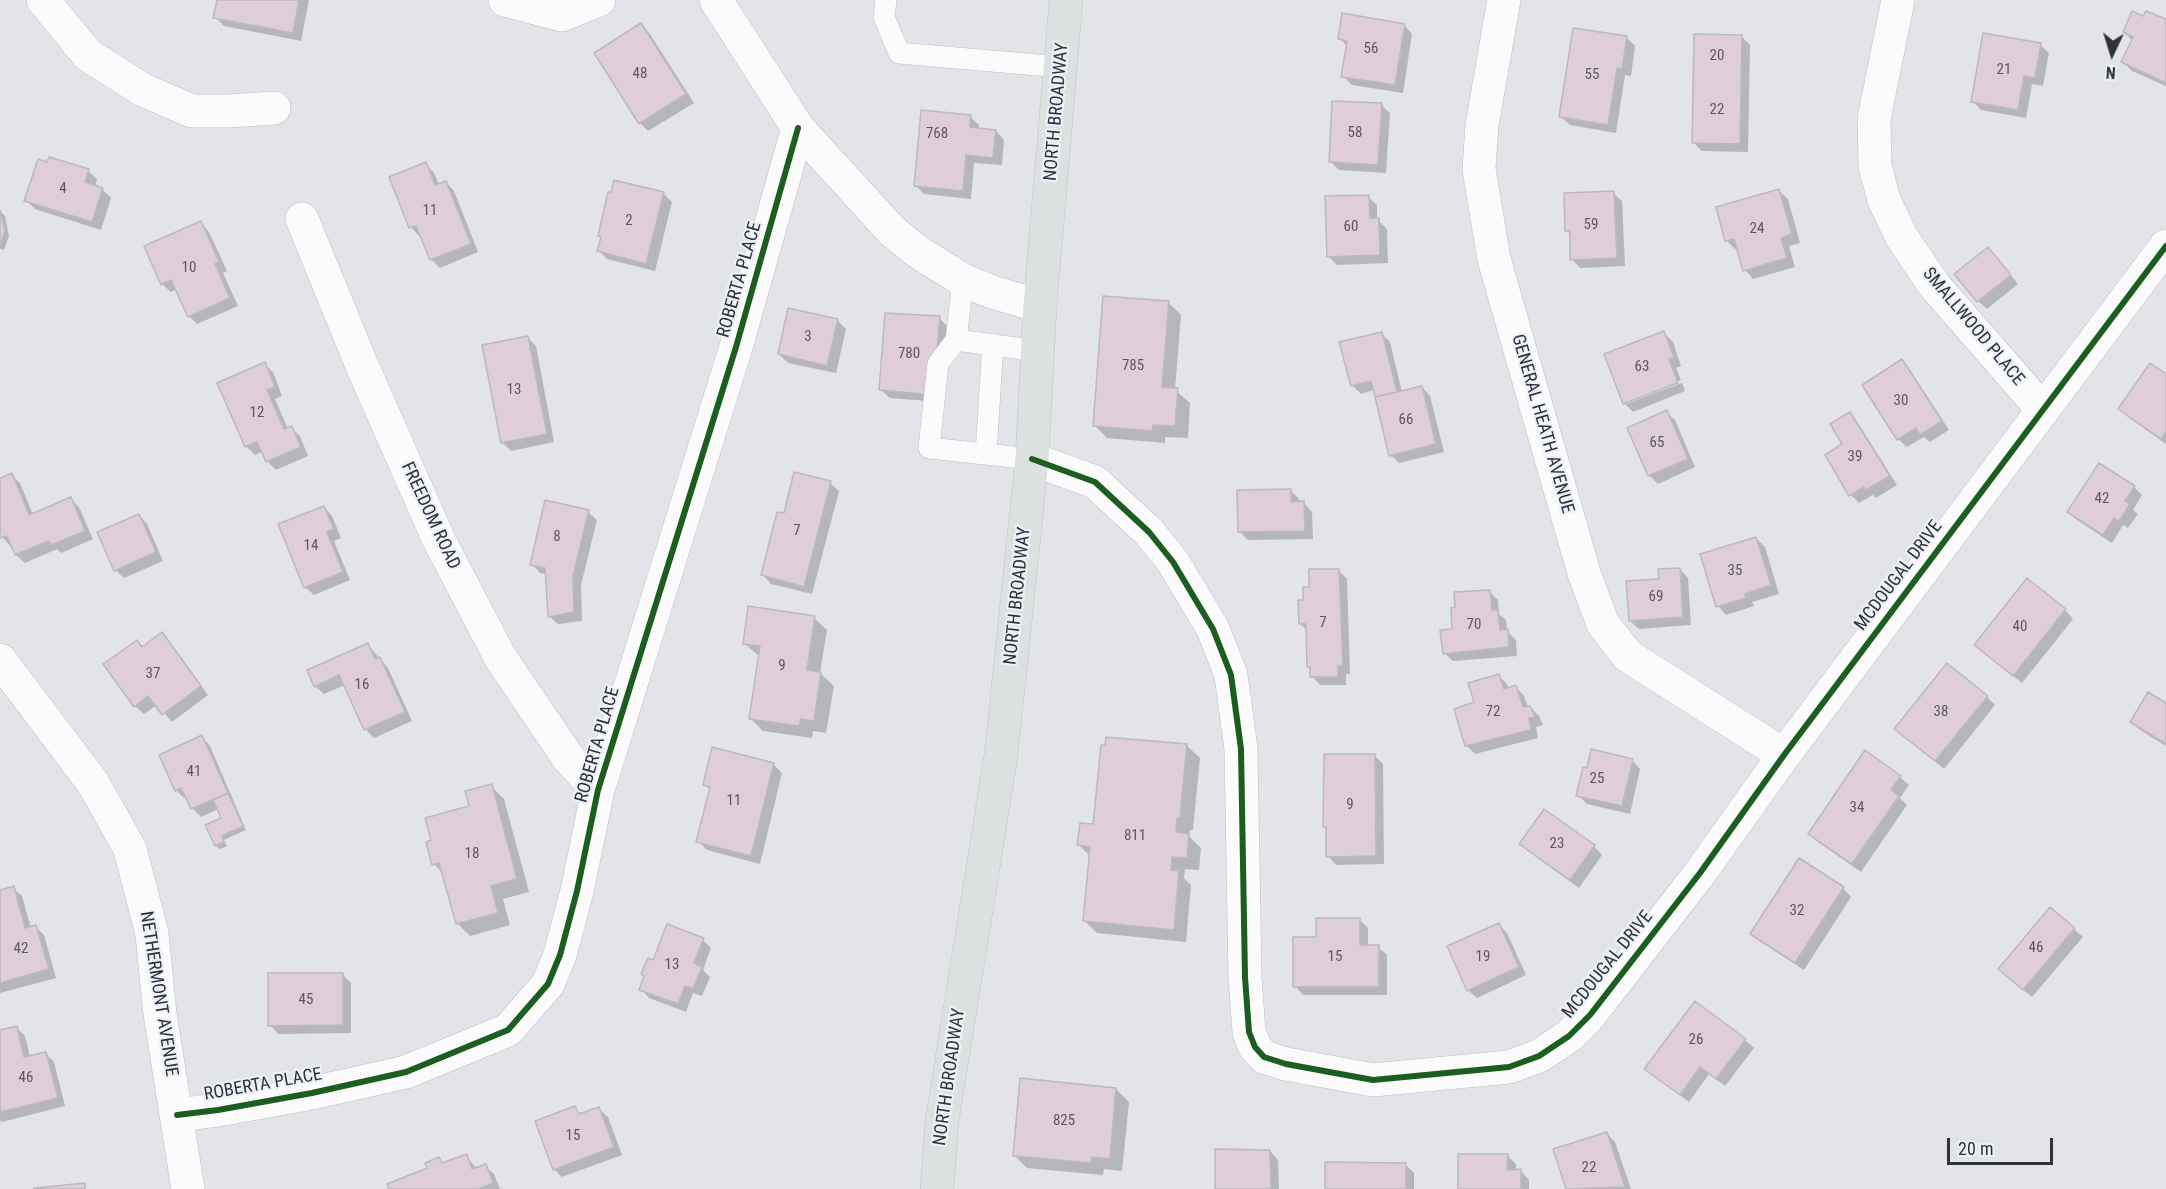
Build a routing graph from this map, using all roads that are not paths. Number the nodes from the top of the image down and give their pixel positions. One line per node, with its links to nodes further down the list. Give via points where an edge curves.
1 (43, 0): 10 (street, via 88,56 143,90 192,111)
2 (505, 0): 3 (street, via 562,15)
3 (599, 0)
4 (716, 0): 11 (street)
5 (1066, 0): 9 (main road, NORTH BROADWAY)
6 (1504, 0): 23 (street, GENERAL HEATH AVENUE, via 1482,125 1479,169 1494,259 1584,573 1603,624 1628,656)
7 (1898, 0): 19 (street, SMALLWOOD PLACE, via 1874,119 1875,166 1884,200 1901,236 1934,285)
8 (885, 8): 9 (lane, via 899,53)
9 (1061, 67): 15 (main road, NORTH BROADWAY)
10 (274, 108)
11 (798, 128): 14 (street, via 892,231); 24 (street, ROBERTA PLACE, via 736,347)
12 (302, 219): 24 (street, FREEDOM ROAD, via 438,538 500,657 569,759)
13 (2166, 246): 19 (street, MCDOUGAL DRIVE)
14 (963, 280): 15 (street); 16 (lane)
15 (1040, 306): 18 (main road, NORTH BROADWAY)
16 (956, 340): 17 (lane); 20 (lane, via 938,364 929,448)
17 (993, 344): 18 (lane); 20 (lane)
18 (1038, 351): 21 (main road, NORTH BROADWAY)
19 (2043, 410): 23 (street, MCDOUGAL DRIVE)
20 (986, 454): 21 (lane)
21 (1032, 459): 23 (street, MCDOUGAL DRIVE, via 1095,482 1149,532 1173,562 1214,628 1231,675 1241,749 1246,999 1249,1032 1264,1057 1373,1080 1509,1067 1539,1056 1569,1036 1590,1015 1700,873); 27 (main road, NORTH BROADWAY, via 1001,756 942,1121)
22 (0, 660): 25 (street, NETHERMONT AVENUE, via 93,783 130,849 152,934 160,1014)
23 (1784, 755)
24 (598, 790): 25 (street, ROBERTA PLACE, via 560,955 548,984 508,1029 406,1072 300,1095)
25 (177, 1115): 26 (street, NETHERMONT AVENUE)
26 (188, 1189)
27 (937, 1189)

